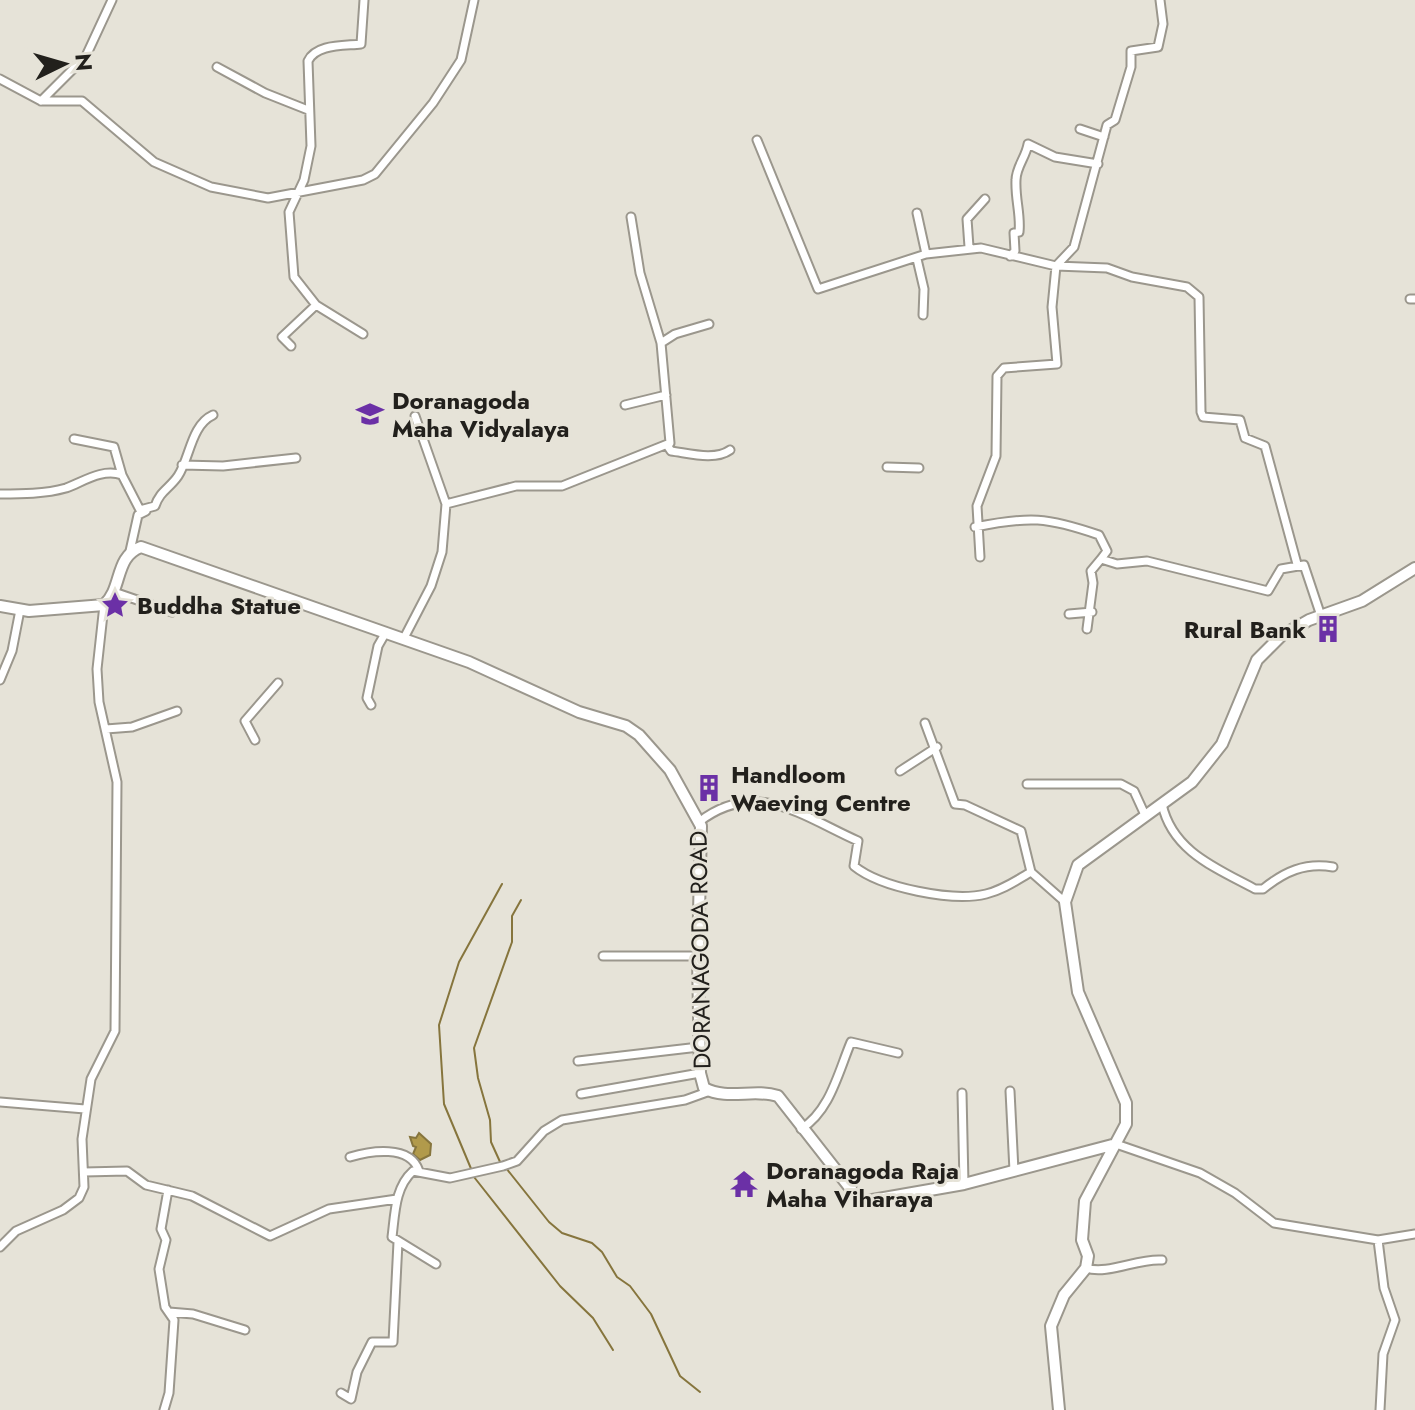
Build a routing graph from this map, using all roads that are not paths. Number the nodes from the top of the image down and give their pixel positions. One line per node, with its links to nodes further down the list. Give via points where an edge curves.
1 (112, 0): 7 (street, via 86,56)
2 (364, 0): 8 (street, via 361,44 312,53)
3 (474, 0): 13 (street, via 461,60 375,174)
4 (1160, 0): 10 (street, via 1161,40 1158,47 1131,51 1115,120 1107,125)
5 (217, 67): 8 (street)
6 (0, 79): 7 (street)
7 (41, 101): 13 (street, via 82,101 154,162 211,187 268,198)
8 (308, 110): 13 (street, via 311,146)
9 (1080, 129): 10 (street)
10 (1104, 137): 12 (street)
11 (757, 140): 20 (street, via 815,287)
12 (1098, 164): 19 (street, via 1055,157 1028,144 1016,178 1021,218); 21 (street, via 1074,247)
13 (299, 190): 22 (street, via 289,212 288,239 294,277)
14 (985, 199): 17 (street, via 967,219)
15 (917, 213): 18 (street)
16 (631, 217): 26 (street, via 640,273)
17 (969, 247): 18 (street); 19 (street)
18 (926, 254): 20 (street)
19 (1010, 256): 21 (street)
20 (917, 259): 23 (street)
21 (1056, 266): 43 (street, via 1052,321 1057,364 1004,368 997,376 996,456 977,506); 47 (street, via 1107,268 1187,287 1199,297 1201,412 1203,417 1240,420 1245,438 1265,446)
22 (316, 305): 25 (street); 27 (street, via 282,337)
23 (923, 315)
24 (709, 324): 26 (street)
25 (363, 334)
26 (661, 343): 28 (street)
27 (291, 346)
28 (666, 395): 29 (street); 33 (street)
29 (625, 405)
30 (213, 415): 36 (street, via 197,431)
31 (415, 416): 41 (street)
32 (74, 439): 39 (street, via 114,447)
33 (667, 445): 34 (street, via 671,451 702,455); 41 (street, via 562,486 516,486)
34 (730, 450)
35 (296, 458): 36 (street)
36 (182, 465): 42 (street)
37 (887, 467): 38 (street)
38 (919, 468)
39 (122, 475): 40 (street, via 82,479 67,488); 42 (street, via 132,500)
40 (0, 494)
41 (446, 504): 59 (street, via 442,552)
42 (148, 511): 44 (street, via 138,515)
43 (975, 527): 45 (street); 46 (street, via 1021,518 1055,519 1099,535 1107,551)
44 (130, 551): 49 (street); 58 (street, DORANAGODA ROAD, via 141,547 158,552)
45 (980, 557)
46 (1101, 559): 47 (street, via 1117,564 1147,561 1268,591 1281,569); 54 (street, via 1091,571)
47 (1297, 564): 56 (street, via 1308,570)
48 (1415, 568): 56 (street, via 1362,601)
49 (114, 592): 50 (street); 53 (street)
50 (104, 605): 52 (street); 65 (street, via 97,669)
51 (0, 606): 52 (street)
52 (20, 610): 60 (street)
53 (172, 612)
54 (1092, 612): 55 (street); 57 (street)
55 (1069, 614)
56 (1321, 616): 70 (street, via 1281,636 1257,660 1222,744 1192,782)
57 (1087, 629)
58 (386, 632): 59 (street, DORANAGODA ROAD); 62 (street, via 367,698)
59 (404, 638): 72 (street, DORANAGODA ROAD, via 579,712 626,726 670,770)
60 (0, 680)
61 (278, 683): 66 (street, via 245,721)
62 (371, 705)
63 (177, 711): 65 (street, via 132,727)
64 (925, 723): 67 (street)
65 (106, 729): 87 (street, via 117,782 117,1005 113,1040 91,1079)
66 (255, 740)
67 (937, 747): 68 (street); 74 (street, via 955,804 1021,831)
68 (900, 771)
69 (1027, 784): 71 (street, via 1121,784 1134,791)
70 (1162, 804): 71 (street); 73 (street, via 1177,840 1209,865 1255,889 1306,865)
71 (1145, 815): 75 (street, via 1078,865)
72 (699, 822): 74 (street, via 714,810 762,799 858,841 854,866 912,892 982,895); 77 (street, DORANAGODA ROAD)
73 (1333, 867)
74 (1031, 872): 75 (street)
75 (1065, 902): 89 (street, via 1078,992 1126,1103 1126,1124)
76 (603, 956): 77 (street)
77 (698, 956): 78 (street, DORANAGODA ROAD)
78 (699, 1047): 80 (street); 81 (street, DORANAGODA ROAD)
79 (898, 1053): 88 (street, via 851,1042 827,1101)
80 (578, 1061)
81 (700, 1073): 82 (street, DORANAGODA ROAD); 85 (street)
82 (710, 1091): 88 (street, DORANAGODA ROAD, via 778,1096); 91 (street, via 685,1100 562,1120 517,1161 503,1166 438,1179)
83 (1010, 1091): 92 (street)
84 (962, 1093): 94 (street)
85 (581, 1094)
86 (0, 1102): 87 (street)
87 (85, 1109): 93 (street)
88 (801, 1129): 94 (street, DORANAGODA ROAD, via 861,1202)
89 (1116, 1144): 92 (street, DORANAGODA ROAD); 98 (street, via 1200,1173 1274,1223); 103 (street, via 1085,1201)
90 (350, 1157): 91 (street, via 372,1150 402,1154)
91 (419, 1171): 96 (street, via 404,1179)
92 (1014, 1171): 94 (street, DORANAGODA ROAD)
93 (84, 1172): 95 (street, via 127,1171 146,1185); 100 (street, via 79,1198 16,1231)
94 (964, 1184)
95 (168, 1190): 96 (street, via 192,1196 270,1236 329,1209); 104 (street, via 159,1282)
96 (397, 1199): 99 (street, via 392,1237)
97 (1415, 1234): 98 (street)
98 (1378, 1240): 109 (street, via 1384,1288 1395,1320 1383,1354)
99 (398, 1242): 102 (street); 106 (street, via 393,1342 372,1342 351,1399)
100 (0, 1247)
101 (1162, 1260): 103 (street)
102 (436, 1264)
103 (1086, 1268): 108 (street, via 1064,1295 1051,1326)
104 (169, 1312): 105 (street); 107 (street, via 174,1320)
105 (245, 1330)
106 (341, 1393)
107 (164, 1410)
108 (1059, 1410)
109 (1380, 1410)

